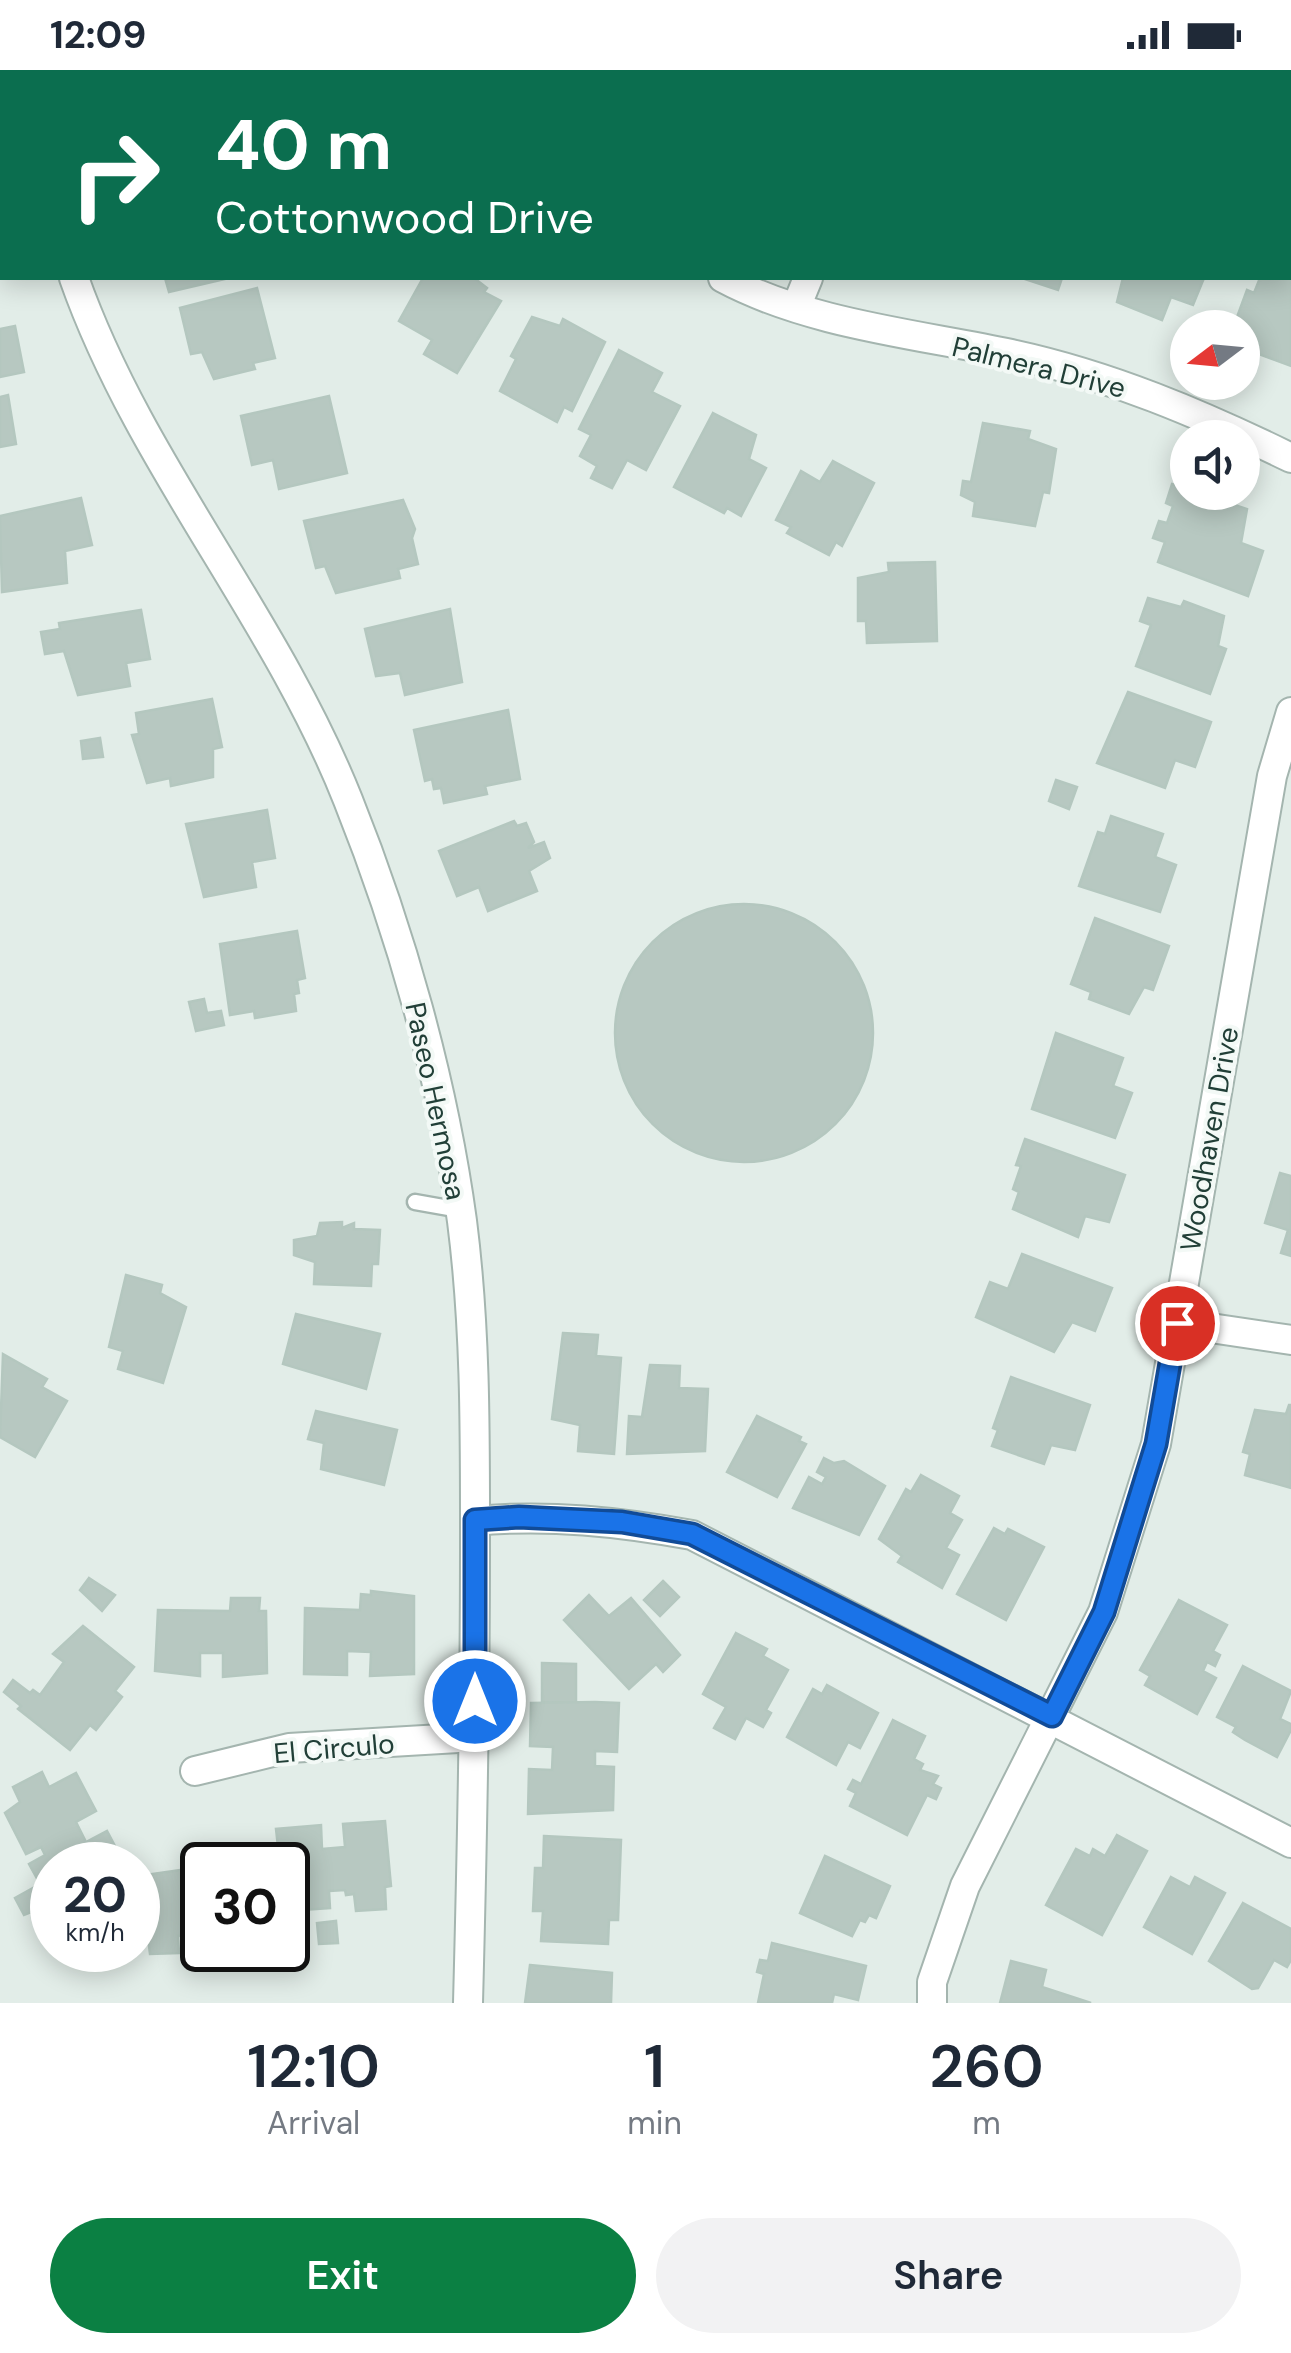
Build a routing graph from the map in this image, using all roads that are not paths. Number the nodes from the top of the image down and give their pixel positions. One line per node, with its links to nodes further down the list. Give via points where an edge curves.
1 (75, 280): 8 (street, Paseo Hermosa, via 151,450 258,622 348,798 425,1029)
2 (729, 280): 4 (street, Palmera Drive)
3 (807, 280): 4 (street)
4 (798, 305): 5 (street, Palmera Drive, via 887,333 1014,355 1186,407)
5 (1291, 458)
6 (1291, 712): 9 (street, Woodhaven Drive, via 1272,776)
7 (414, 1202): 8 (lane)
8 (460, 1210): 11 (street, Paseo Hermosa, via 474,1351)
9 (1177, 1323): 10 (street); 12 (street, Woodhaven Drive, via 1156,1444 1104,1612)
10 (1291, 1340)
11 (475, 1520): 12 (street, via 622,1522 692,1534); 13 (street, Paseo Hermosa)
12 (1052, 1716): 15 (street); 17 (street, Woodhaven Drive, via 964,1886 932,1982)
13 (475, 1737): 14 (street, El Circulo, via 289,1748); 16 (street, Paseo Hermosa)
14 (195, 1771)
15 (1291, 1844)
16 (468, 2003)
17 (932, 2003)

